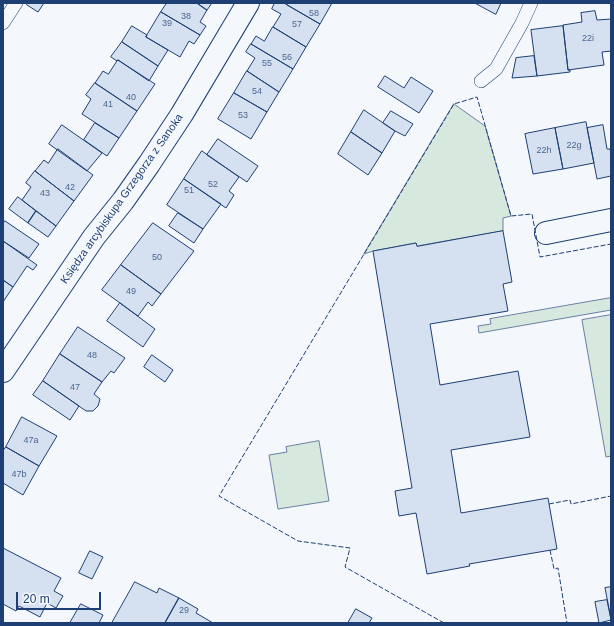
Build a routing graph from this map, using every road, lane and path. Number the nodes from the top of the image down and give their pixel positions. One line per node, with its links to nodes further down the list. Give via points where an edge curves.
1 (16, 3): 4 (lane)
2 (248, 3): 8 (street, Księdza arcybiskupa Grzegorza z Sanoka, via 149,164 94,237)
3 (531, 3): 5 (lane, via 496,69)
4 (3, 23)
5 (481, 81)
6 (611, 220): 7 (street)
7 (546, 233)
8 (3, 371)

